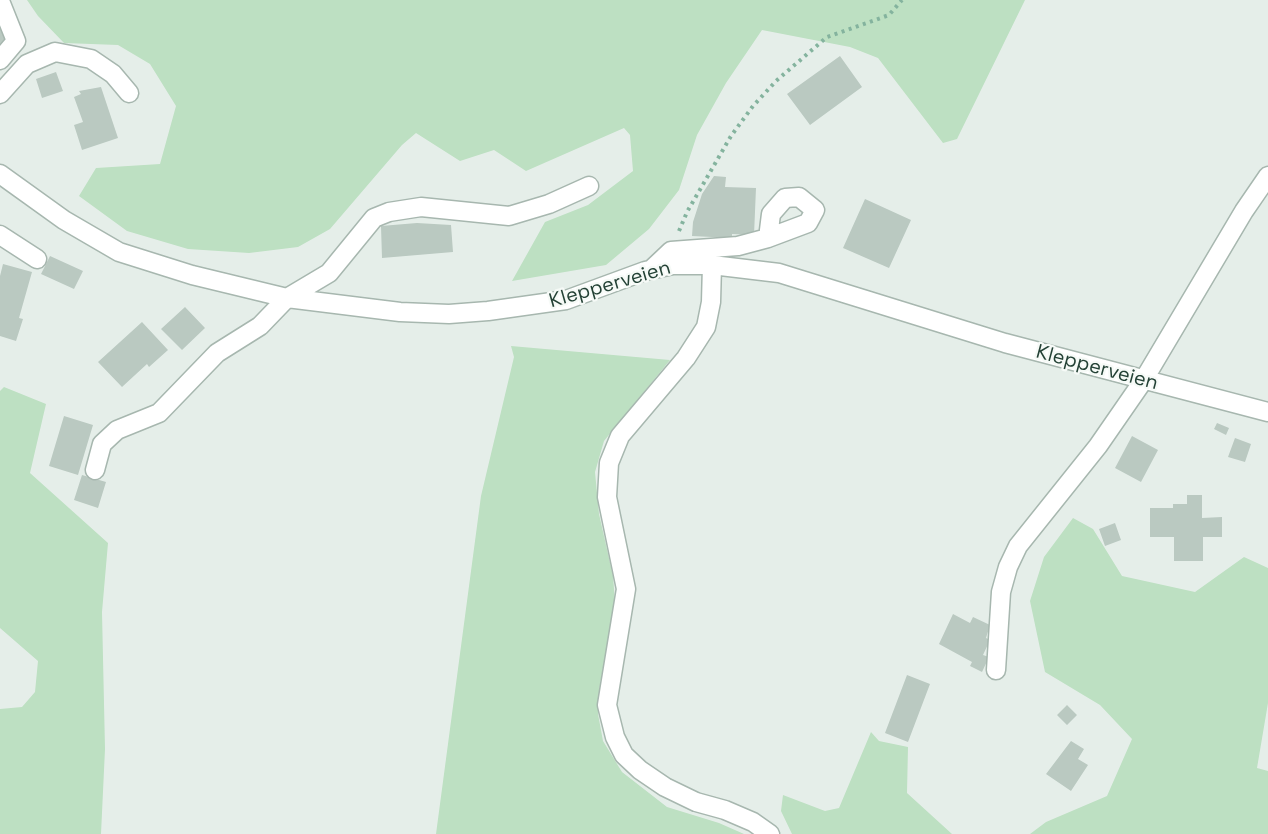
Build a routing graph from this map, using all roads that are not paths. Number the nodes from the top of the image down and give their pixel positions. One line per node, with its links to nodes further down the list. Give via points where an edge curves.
1 (0, 1): 2 (street, via 16,41)
2 (0, 60)
3 (129, 93): 4 (street, via 113,74 91,59 55,52 27,64)
4 (0, 94)
5 (0, 174): 13 (street, Klepperveien, via 64,220 119,252 183,273)
6 (1268, 176): 14 (street)
7 (589, 186): 13 (street, via 508,216 421,207 389,212 374,218 329,273)
8 (0, 235): 10 (street)
9 (768, 238): 12 (street, via 738,246 671,251)
10 (37, 259)
11 (712, 265): 12 (street, Klepperveien, via 673,265); 14 (street, Klepperveien, via 779,273); 18 (street, via 706,327 692,350 620,436 609,463 607,497 626,589 607,705 624,755 640,770 665,787 743,818)
12 (651, 270): 13 (street, Klepperveien, via 566,300 488,311 400,312)
13 (287, 298): 16 (street, via 260,326 217,353 159,413 117,430 102,444)
14 (1143, 381): 15 (street, Klepperveien); 17 (street, via 1098,446 1018,546 1001,592)
15 (1268, 412)
16 (94, 470)
17 (996, 670)
18 (770, 834)

